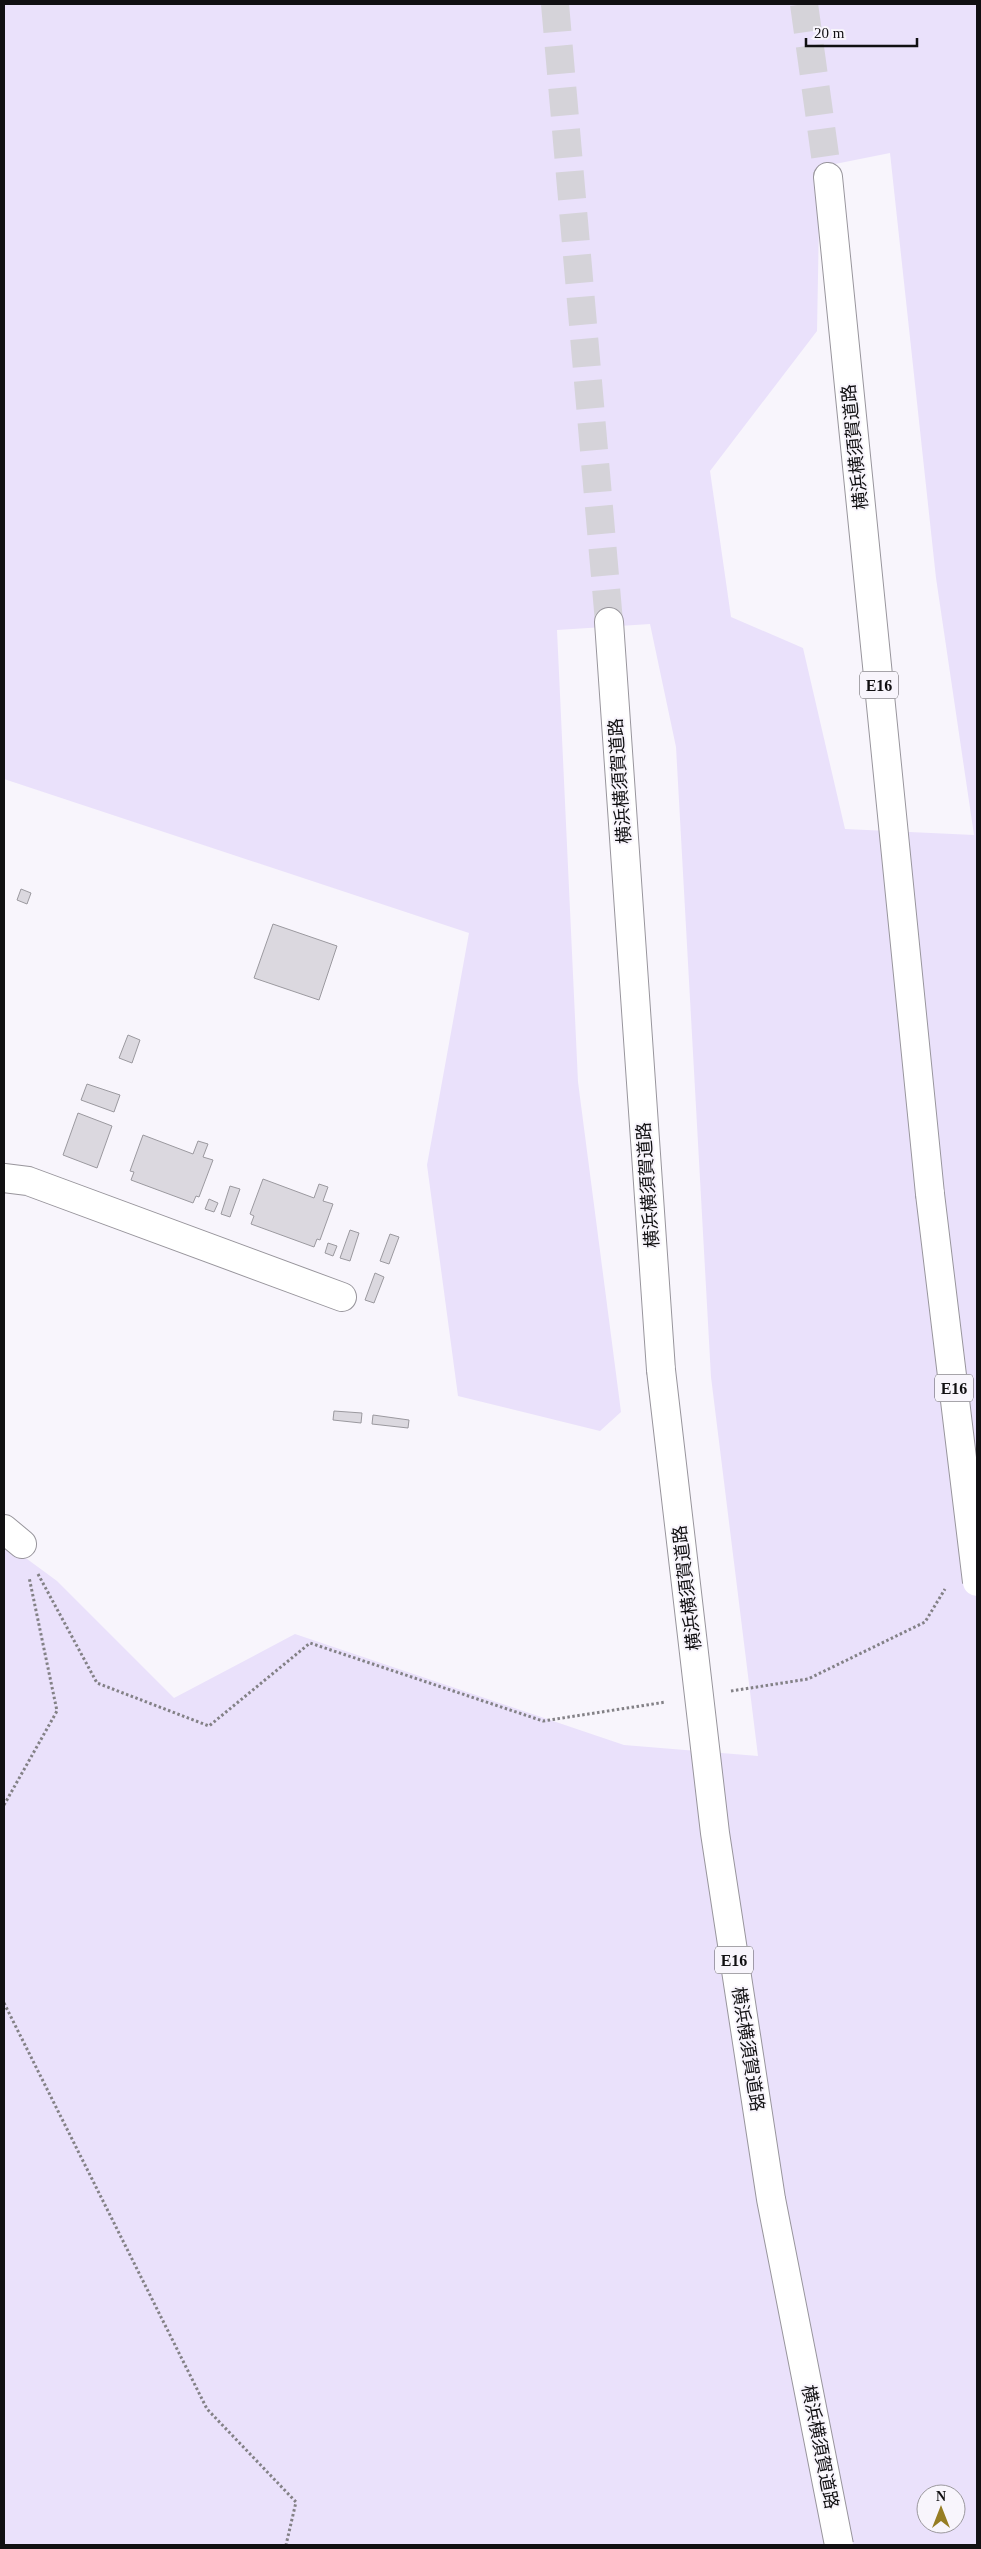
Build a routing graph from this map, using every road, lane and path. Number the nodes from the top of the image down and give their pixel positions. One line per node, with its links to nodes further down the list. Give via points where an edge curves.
1 (828, 177): 6 (main road, 横浜横須賀道路 / E16, bridge, via 930,1194)
2 (608, 622): 13 (main road, 横浜横須賀道路 / E16, bridge, via 661,1370 718,1852 771,2199)
3 (4, 1178): 4 (main road, via 28,1181)
4 (342, 1297)
5 (13, 1537): 9 (path, via 97,1683 209,1726 310,1643 543,1721); 10 (path, via 56,1711)
6 (977, 1582)
7 (949, 1583): 8 (path, via 925,1622 808,1679)
8 (729, 1692)
9 (670, 1701)
10 (4, 1805)
11 (4, 2003): 12 (path, via 207,2409 296,2502)
12 (286, 2545)
13 (839, 2545)

